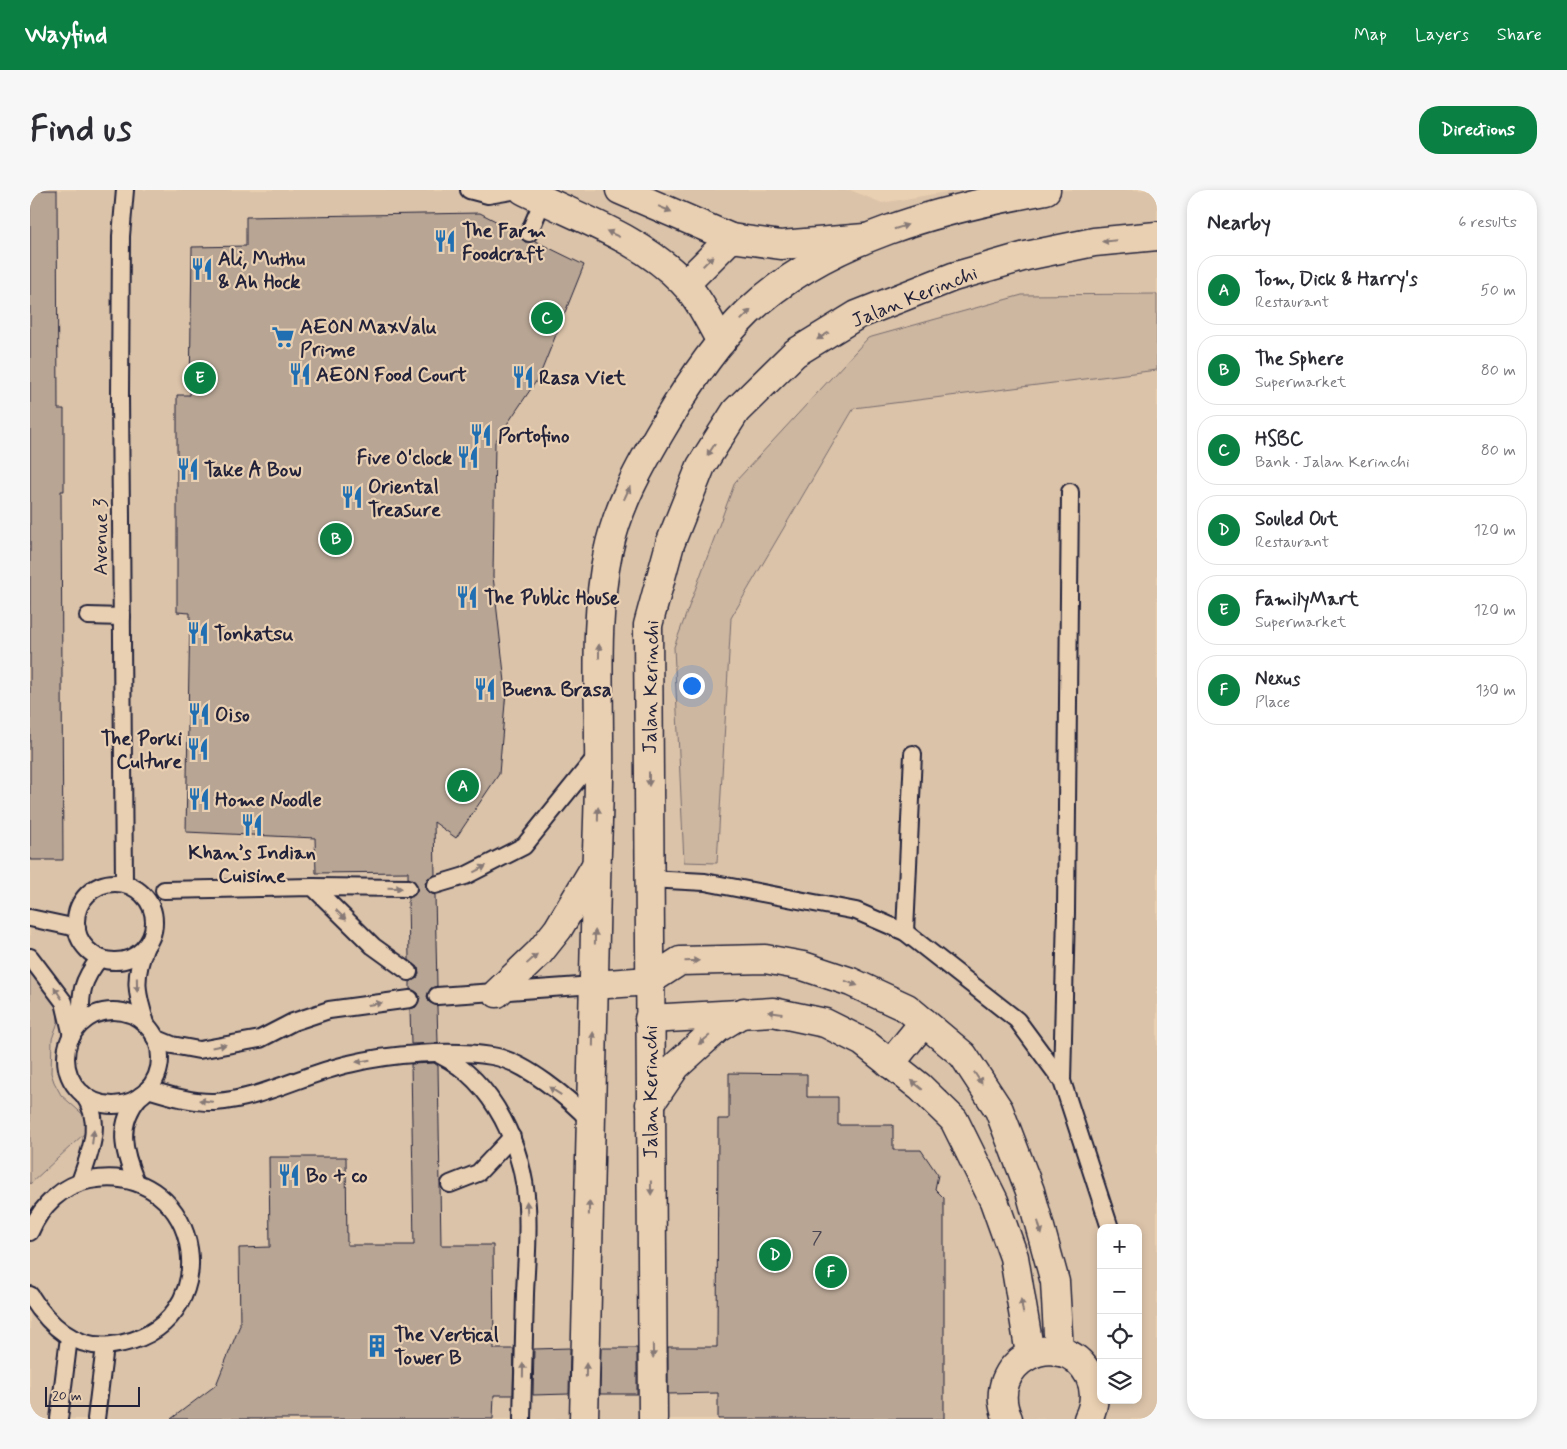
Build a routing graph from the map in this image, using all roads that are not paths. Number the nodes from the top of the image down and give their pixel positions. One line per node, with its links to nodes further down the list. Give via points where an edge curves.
1 (125, 190): 14 (lane, Avenue 3, via 121,236)
2 (469, 190): 5 (lane, via 488,195)
3 (620, 190): 8 (main road, one-way to 8)
4 (1046, 190): 9 (main road, one-way to 4, via 975,203)
5 (528, 193): 6 (lane); 10 (main road, one-way to 5, via 633,242)
6 (530, 234)
7 (1157, 236): 18 (main road, Jalan Kerinchi, one-way to 18, via 1094,242 1026,256 953,277 857,316 795,353 736,411 701,466 670,544 648,625)
8 (731, 238): 9 (main road, via 781,244); 10 (main road, one-way to 8)
9 (868, 238): 11 (main road, one-way to 9, via 750,310 800,272)
10 (685, 284): 11 (main road)
11 (720, 342): 15 (main road, one-way to 11, via 598,624 607,555 618,511 638,468 681,397)
12 (1070, 492): 43 (lane)
13 (88, 616): 14 (lane)
14 (122, 616): 19 (lane, Avenue 3)
15 (600, 752): 17 (main road, one-way to 15); 20 (lane, one-way to 15, via 465,876 524,846)
16 (913, 754): 26 (lane)
17 (597, 863): 32 (main road, one-way to 17); 34 (main road, one-way to 17, via 539,953 558,929)
18 (649, 879): 26 (lane, via 705,882 856,911); 31 (main road, Jalan Kerinchi)
19 (124, 883): 25 (lane, via 99,886 88,893 77,915); 27 (lane, via 145,896 152,906 153,926)
20 (435, 885)
21 (313, 887): 22 (lane, one-way to 22); 23 (lane); 30 (lane, one-way to 30, via 373,946)
22 (408, 888)
23 (164, 890)
24 (30, 918): 25 (lane)
25 (77, 928): 29 (lane, via 80,940)
26 (905, 932): 43 (lane, via 1017,1020)
27 (147, 944): 29 (lane, via 138,954 126,959 112,961); 40 (lane, one-way to 40, via 138,967 137,986 138,1002)
28 (30, 957): 39 (lane, one-way to 28, via 64,1002)
29 (100, 958): 39 (lane, via 84,980)
30 (409, 972)
31 (650, 981): 32 (main road); 37 (main road, Jalan Kerinchi); 38 (main road, one-way to 38, via 680,961 765,959 803,966 851,982 907,1008)
32 (594, 985): 34 (lane); 47 (main road, one-way to 32)
33 (441, 993): 34 (lane)
34 (497, 993)
35 (410, 999): 40 (lane, one-way to 35, via 172,1045 199,1050 260,1039 293,1022 329,1010)
36 (744, 1012): 37 (main road); 42 (main road, one-way to 36, via 863,1042 825,1024 773,1012); 46 (main road, one-way to 46, via 718,1028 676,1066)
37 (650, 1019): 46 (main road, Jalan Kerinchi)
38 (924, 1022): 42 (main road); 48 (main road, one-way to 48, via 963,1055 999,1110)
39 (77, 1030): 40 (lane, via 94,1016 107,1011 136,1017); 44 (lane, via 67,1051 67,1066 72,1081)
40 (151, 1032): 45 (lane, via 159,1051 159,1065 156,1078)
41 (438, 1054): 45 (lane, one-way to 45, via 411,1054 348,1064 278,1089 214,1102); 47 (lane, one-way to 41, via 571,1101 525,1068 493,1056); 49 (lane, via 455,1063 481,1087)
42 (890, 1064): 50 (main road, one-way to 42, via 954,1120)
43 (1062, 1081): 54 (lane)
44 (82, 1093): 45 (lane, via 104,1104 123,1104); 51 (lane, one-way to 44, via 94,1142 95,1122 90,1104)
45 (144, 1093): 52 (lane, via 132,1106 124,1138 125,1156)
46 (650, 1104): 65 (main road, Jalan Kerinchi, one-way to 65)
47 (591, 1122): 64 (main road, one-way to 47)
48 (1007, 1130): 50 (main road); 59 (main road, one-way to 59, via 1030,1191 1055,1282)
49 (512, 1137): 53 (lane, via 478,1173); 63 (lane, one-way to 49, via 527,1206)
50 (970, 1153): 60 (main road, one-way to 50, via 1014,1257 994,1201)
51 (80, 1182): 52 (lane, via 108,1177); 55 (lane, via 55,1195 36,1217)
52 (136, 1182): 58 (lane, via 160,1196 179,1217 189,1243 191,1271 185,1296 172,1317 152,1333 130,1343)
53 (450, 1184)
54 (1109, 1224)
55 (30, 1232)
56 (30, 1294): 57 (lane, via 43,1316)
57 (69, 1337): 58 (lane, via 86,1344); 61 (lane)
58 (105, 1346): 62 (lane)
59 (1059, 1352): 60 (main road, via 1044,1350); 67 (main road, via 1073,1357 1092,1381 1094,1396)
60 (1030, 1354): 66 (main road, via 1012,1368 1003,1389)
61 (59, 1419)
62 (96, 1419)
63 (522, 1419)
64 (584, 1419)
65 (653, 1419)
66 (1008, 1419)
67 (1088, 1419)

